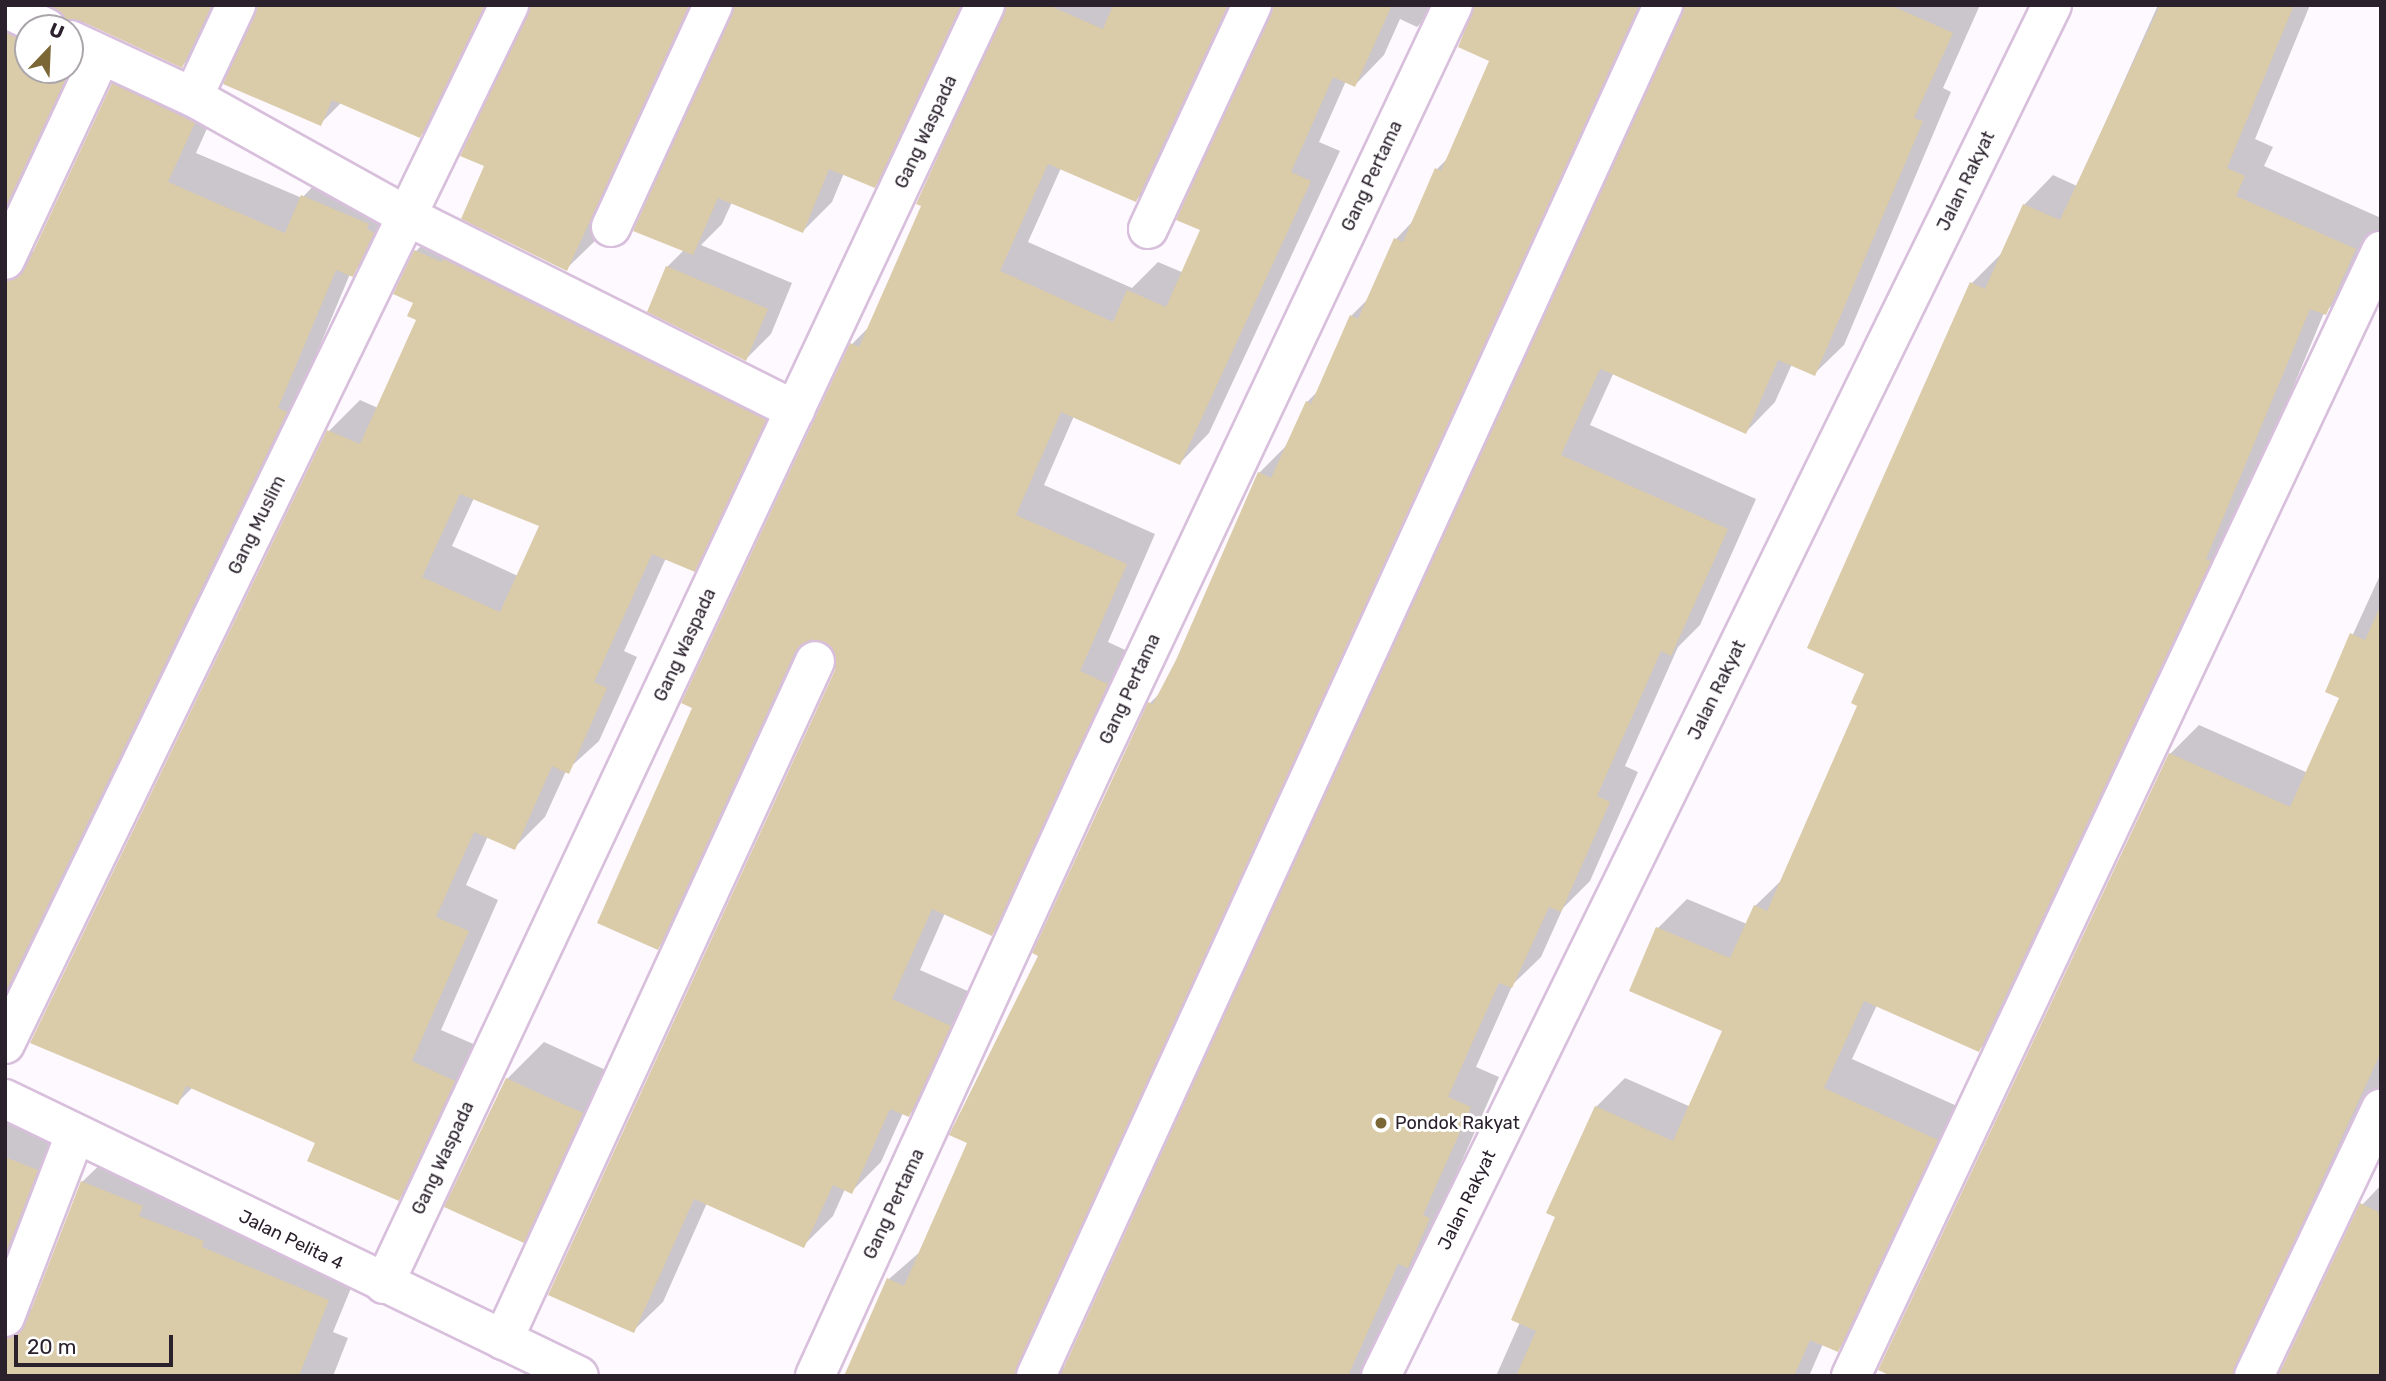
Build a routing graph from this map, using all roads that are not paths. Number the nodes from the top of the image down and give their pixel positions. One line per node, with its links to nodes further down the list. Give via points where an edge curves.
1 (236, 5): 10 (street)
2 (509, 5): 11 (street, Gang Muslim)
3 (713, 5): 12 (street)
4 (985, 5): 16 (street, Gang Waspada)
5 (1252, 5): 13 (street)
6 (1453, 5): 26 (street, Gang Pertama, via 1092,770)
7 (1663, 5): 27 (street)
8 (2052, 5): 28 (street, Jalan Rakyat)
9 (85, 48): 10 (street); 15 (street)
10 (193, 97): 11 (street)
11 (407, 216): 16 (street); 18 (street, Gang Muslim)
12 (611, 227)
13 (1148, 229)
14 (2381, 251): 29 (street)
15 (5, 260)
16 (795, 410): 22 (street, Gang Waspada)
17 (815, 661): 24 (street)
18 (5, 1044)
19 (5, 1099): 21 (street, Jalan Pelita 4)
20 (2381, 1109): 30 (street)
21 (75, 1135): 22 (street, Jalan Pelita 4); 23 (street)
22 (384, 1284): 24 (street, Jalan Pelita 4)
23 (5, 1317)
24 (503, 1340): 25 (street, Jalan Pelita 4)
25 (579, 1376)
26 (815, 1376)
27 (1035, 1376)
28 (1381, 1376)
29 (1851, 1376)
30 (2254, 1376)

